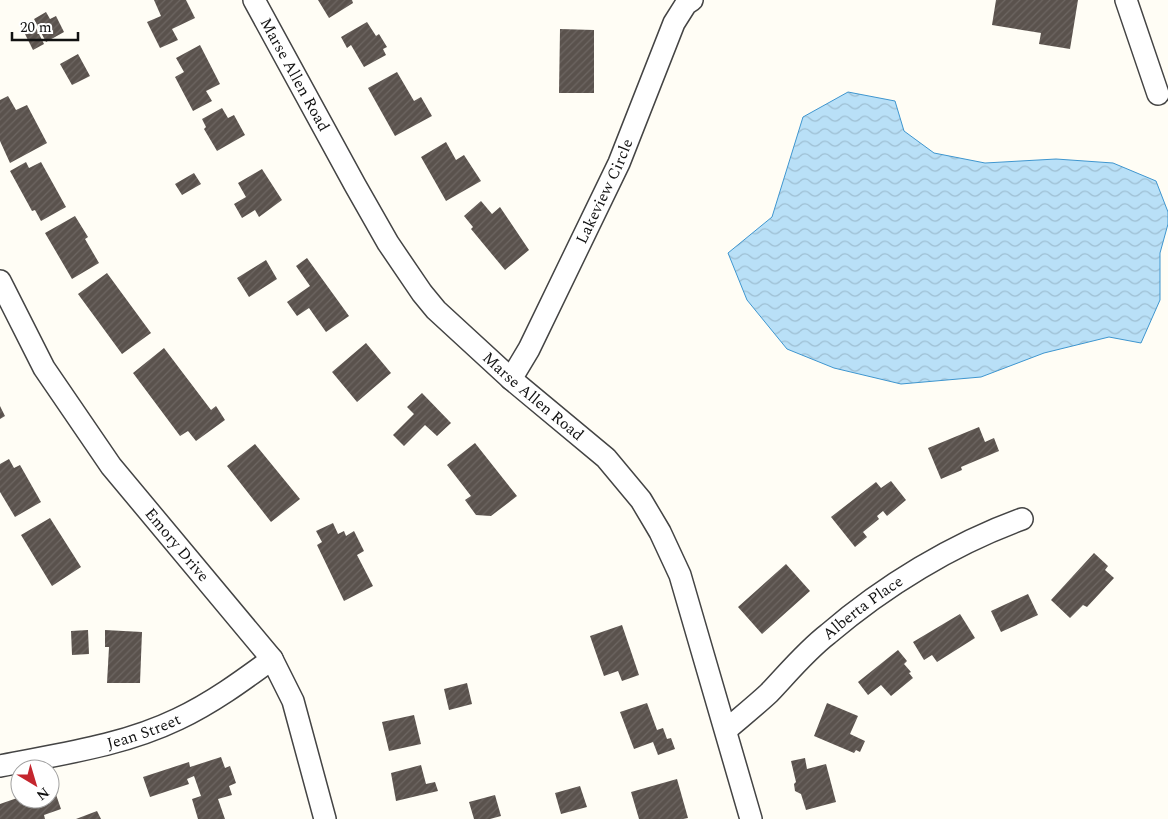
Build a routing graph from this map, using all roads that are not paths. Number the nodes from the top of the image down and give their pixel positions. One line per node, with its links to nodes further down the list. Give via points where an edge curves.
1 (254, 0): 6 (street, Marse Allen Road, via 388,243 436,310)
2 (692, 0): 6 (street, Lakeview Circle, via 674,23 619,164 529,349)
3 (1126, 0): 4 (street)
4 (1158, 94)
5 (0, 281): 8 (street, Emory Drive, via 44,368 111,466)
6 (511, 379): 9 (street, Marse Allen Road, via 606,458 641,500 680,575)
7 (1022, 519): 9 (street, Alberta Place, via 994,529 911,573 860,607)
8 (272, 659): 10 (street, Jean Street, via 211,702 178,720 101,746); 11 (street, Emory Drive, via 293,701)
9 (726, 730): 12 (street, Marse Allen Road)
10 (0, 766)
11 (325, 819)
12 (752, 819)

